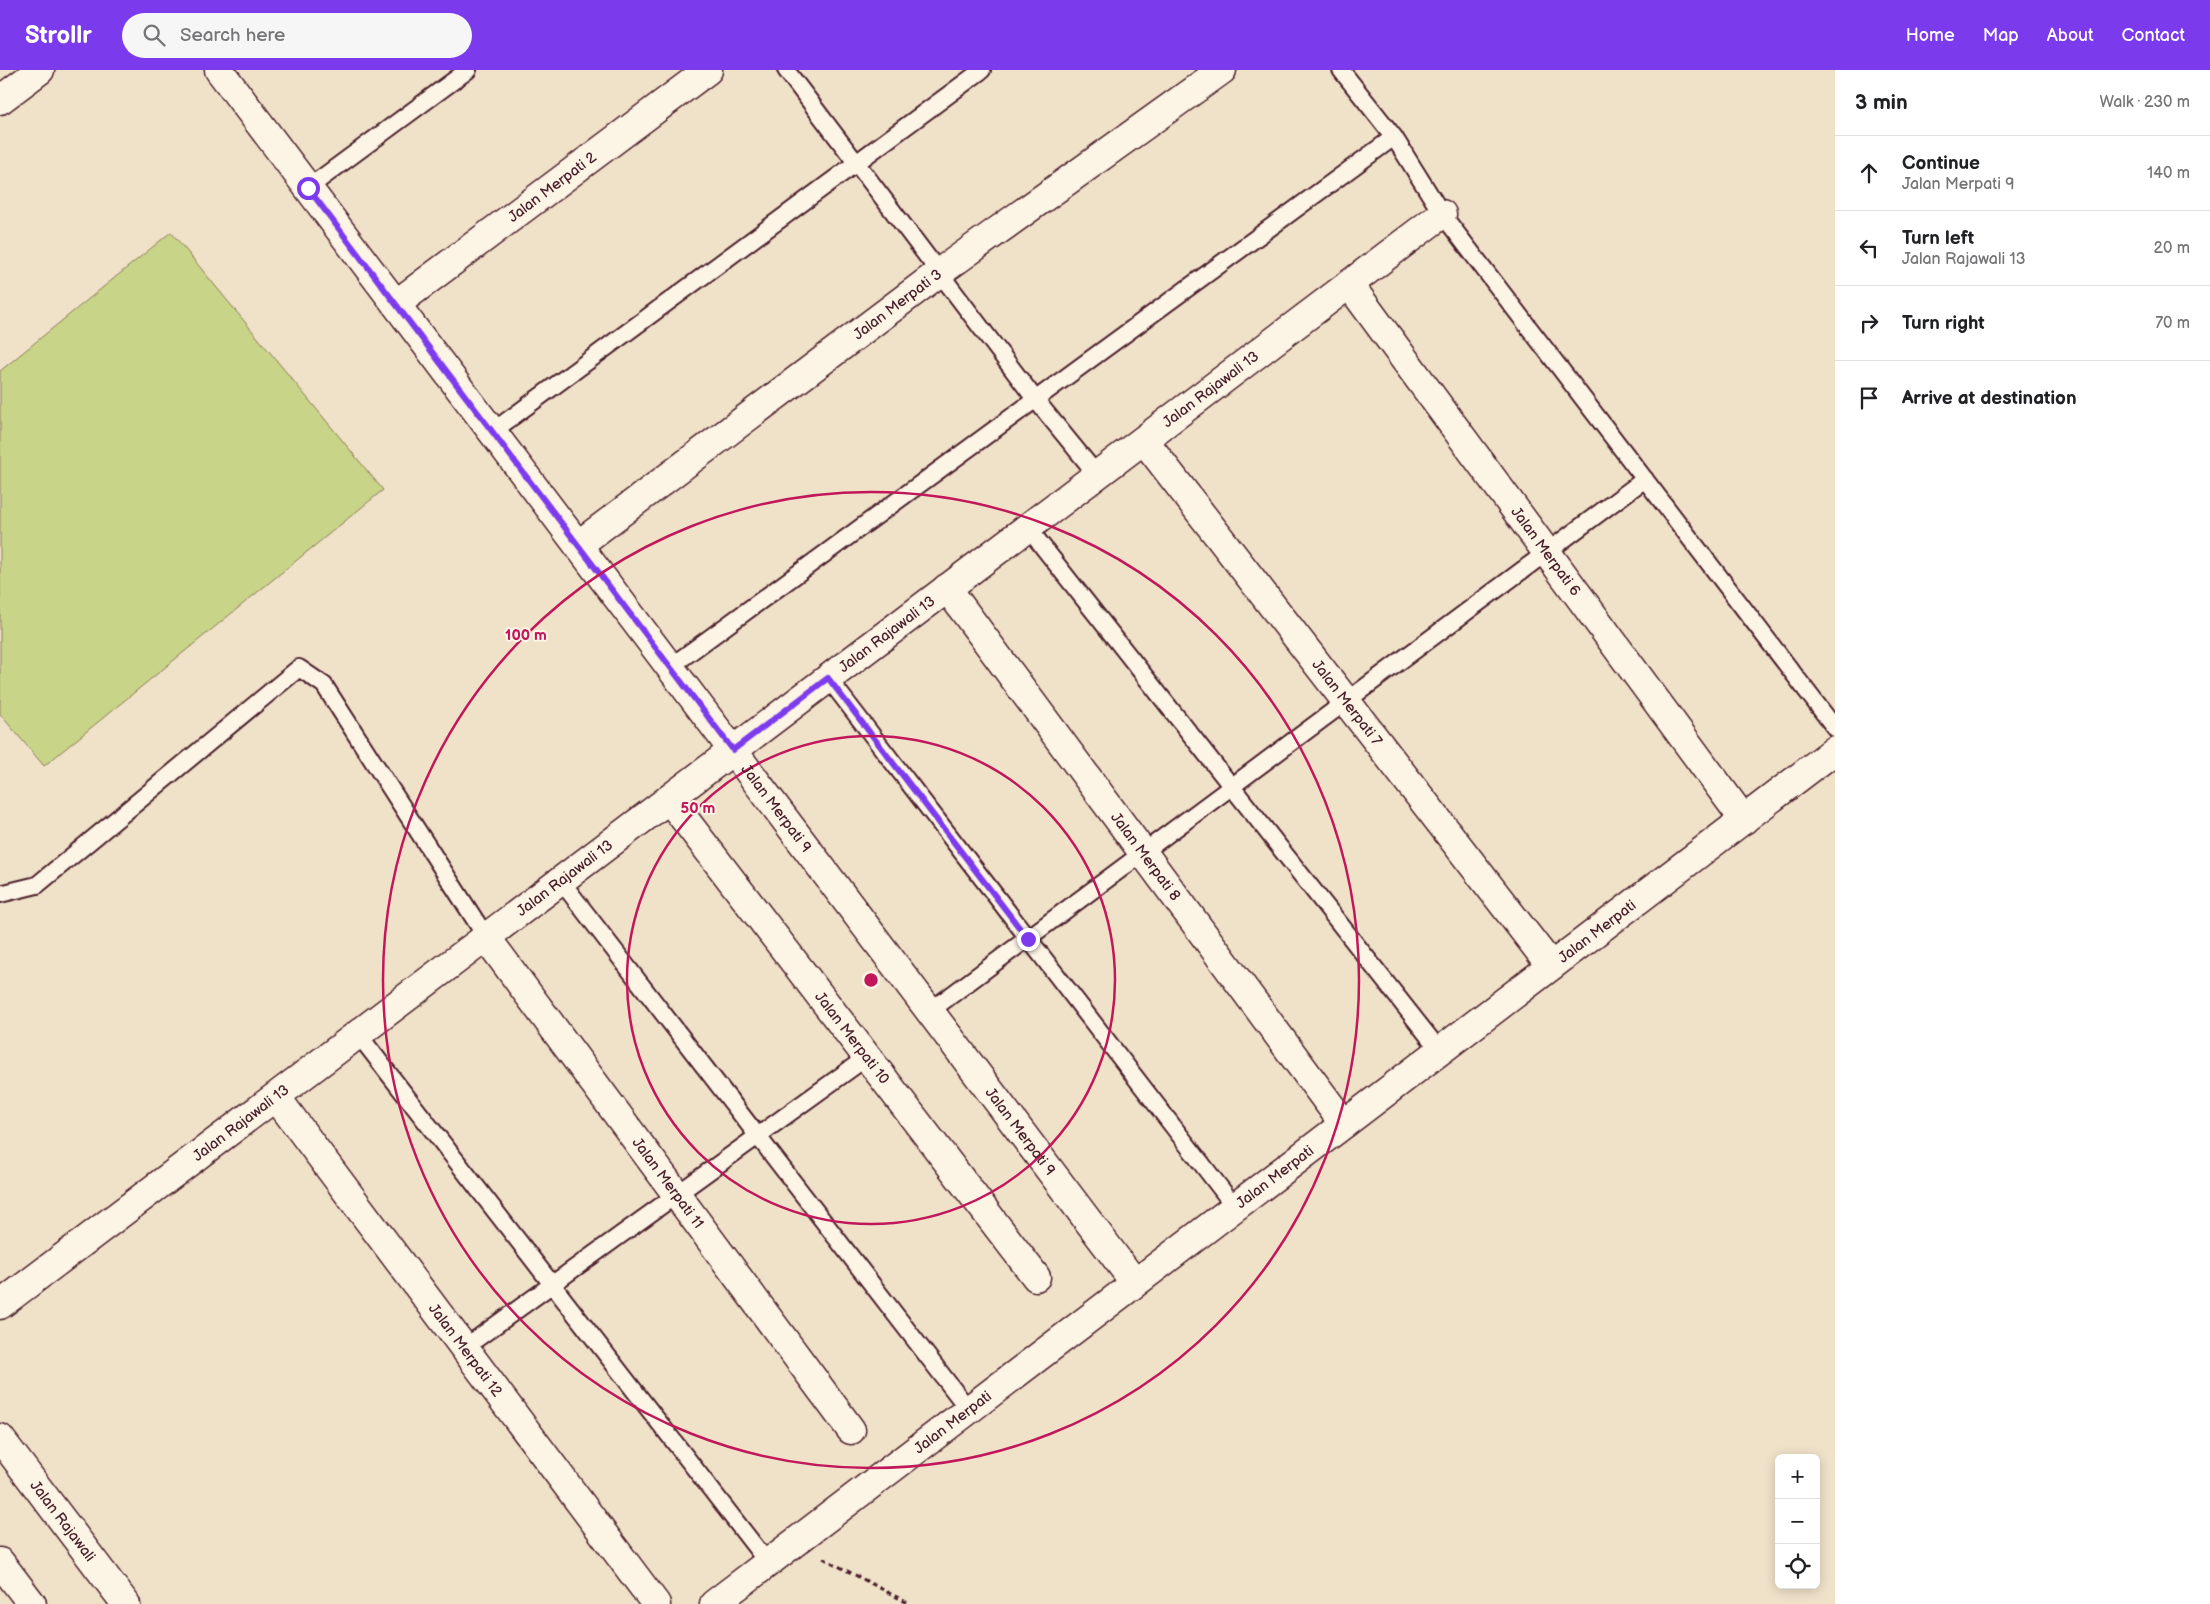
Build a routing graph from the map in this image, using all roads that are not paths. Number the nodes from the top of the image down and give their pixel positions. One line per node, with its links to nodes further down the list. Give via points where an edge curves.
1 (40, 70): 9 (street)
2 (220, 70): 12 (street, Jalan Merpati 9)
3 (468, 70): 12 (lane)
4 (708, 70): 16 (street, Jalan Merpati 2)
5 (786, 70): 11 (lane)
6 (982, 70): 11 (lane)
7 (1222, 70): 14 (street, Jalan Merpati 3)
8 (1341, 70): 10 (lane)
9 (0, 100)
10 (1394, 137): 13 (lane); 17 (lane)
11 (857, 162): 14 (lane); 18 (lane)
12 (308, 188): 16 (street, Jalan Merpati 9)
13 (1442, 214): 15 (street, Jalan Rajawali 13); 21 (lane)
14 (940, 272): 17 (lane); 23 (street, Jalan Merpati 3)
15 (1349, 284): 19 (street, Jalan Rajawali 13); 24 (street, Jalan Merpati 6)
16 (396, 304): 18 (street, Jalan Merpati 9)
17 (1035, 399): 20 (lane); 26 (lane)
18 (492, 432): 23 (street, Jalan Merpati 9)
19 (1144, 440): 20 (street, Jalan Rajawali 13); 28 (street, Jalan Merpati 7)
20 (1097, 475): 22 (street, Jalan Rajawali 13)
21 (1645, 479): 24 (lane); 29 (lane)
22 (1028, 528): 25 (street, Jalan Rajawali 13); 32 (lane)
23 (578, 545): 26 (street, Jalan Merpati 9)
24 (1546, 552): 28 (lane); 34 (street, Jalan Merpati 6)
25 (947, 588): 27 (street, Jalan Rajawali 13); 35 (street, Jalan Merpati 8)
26 (670, 667): 30 (street, Jalan Merpati 9)
27 (828, 678): 30 (street, Jalan Rajawali 13); 39 (lane)
28 (1346, 701): 32 (lane); 40 (street, Jalan Merpati 7)
29 (1835, 728)
30 (733, 750): 33 (street, Jalan Rajawali 13); 41 (street, Jalan Merpati 9)
31 (1835, 750): 34 (street, Jalan Merpati)
32 (1232, 787): 35 (lane); 43 (lane)
33 (669, 799): 36 (street, Jalan Rajawali 13); 44 (street, Jalan Merpati 10)
34 (1744, 820): 40 (street, Jalan Merpati)
35 (1143, 853): 39 (lane); 46 (street, Jalan Merpati 8)
36 (561, 881): 38 (street, Jalan Rajawali 13); 47 (lane)
37 (0, 894): 38 (lane, via 37,885 300,668 324,686)
38 (486, 937): 42 (street, Jalan Rajawali 13); 48 (street, Jalan Merpati 11)
39 (1028, 939): 41 (lane); 49 (lane)
40 (1551, 966): 43 (street, Jalan Merpati)
41 (930, 1012): 51 (street, Jalan Merpati 9)
42 (358, 1034): 45 (street, Jalan Rajawali 13); 52 (lane)
43 (1440, 1051): 46 (street, Jalan Merpati)
44 (867, 1057): 47 (lane); 50 (street, Jalan Merpati 10)
45 (276, 1097): 53 (street, Jalan Rajawali 13); 54 (street, Jalan Merpati 12)
46 (1344, 1124): 49 (street, Jalan Merpati)
47 (757, 1136): 48 (lane); 55 (lane)
48 (676, 1194): 52 (lane); 56 (street, Jalan Merpati 11)
49 (1235, 1207): 51 (street, Jalan Merpati)
50 (1036, 1277)
51 (1135, 1283): 55 (street, Jalan Merpati)
52 (552, 1284): 54 (lane); 59 (lane)
53 (0, 1305)
54 (464, 1348): 62 (street, Jalan Merpati 12)
55 (969, 1410): 59 (street, Jalan Merpati)
56 (851, 1430)
57 (0, 1438): 61 (street, Jalan Rajawali)
58 (0, 1562): 60 (street)
59 (768, 1562): 63 (street, Jalan Merpati)
60 (32, 1604)
61 (126, 1604)
62 (656, 1604)
63 (714, 1604)

